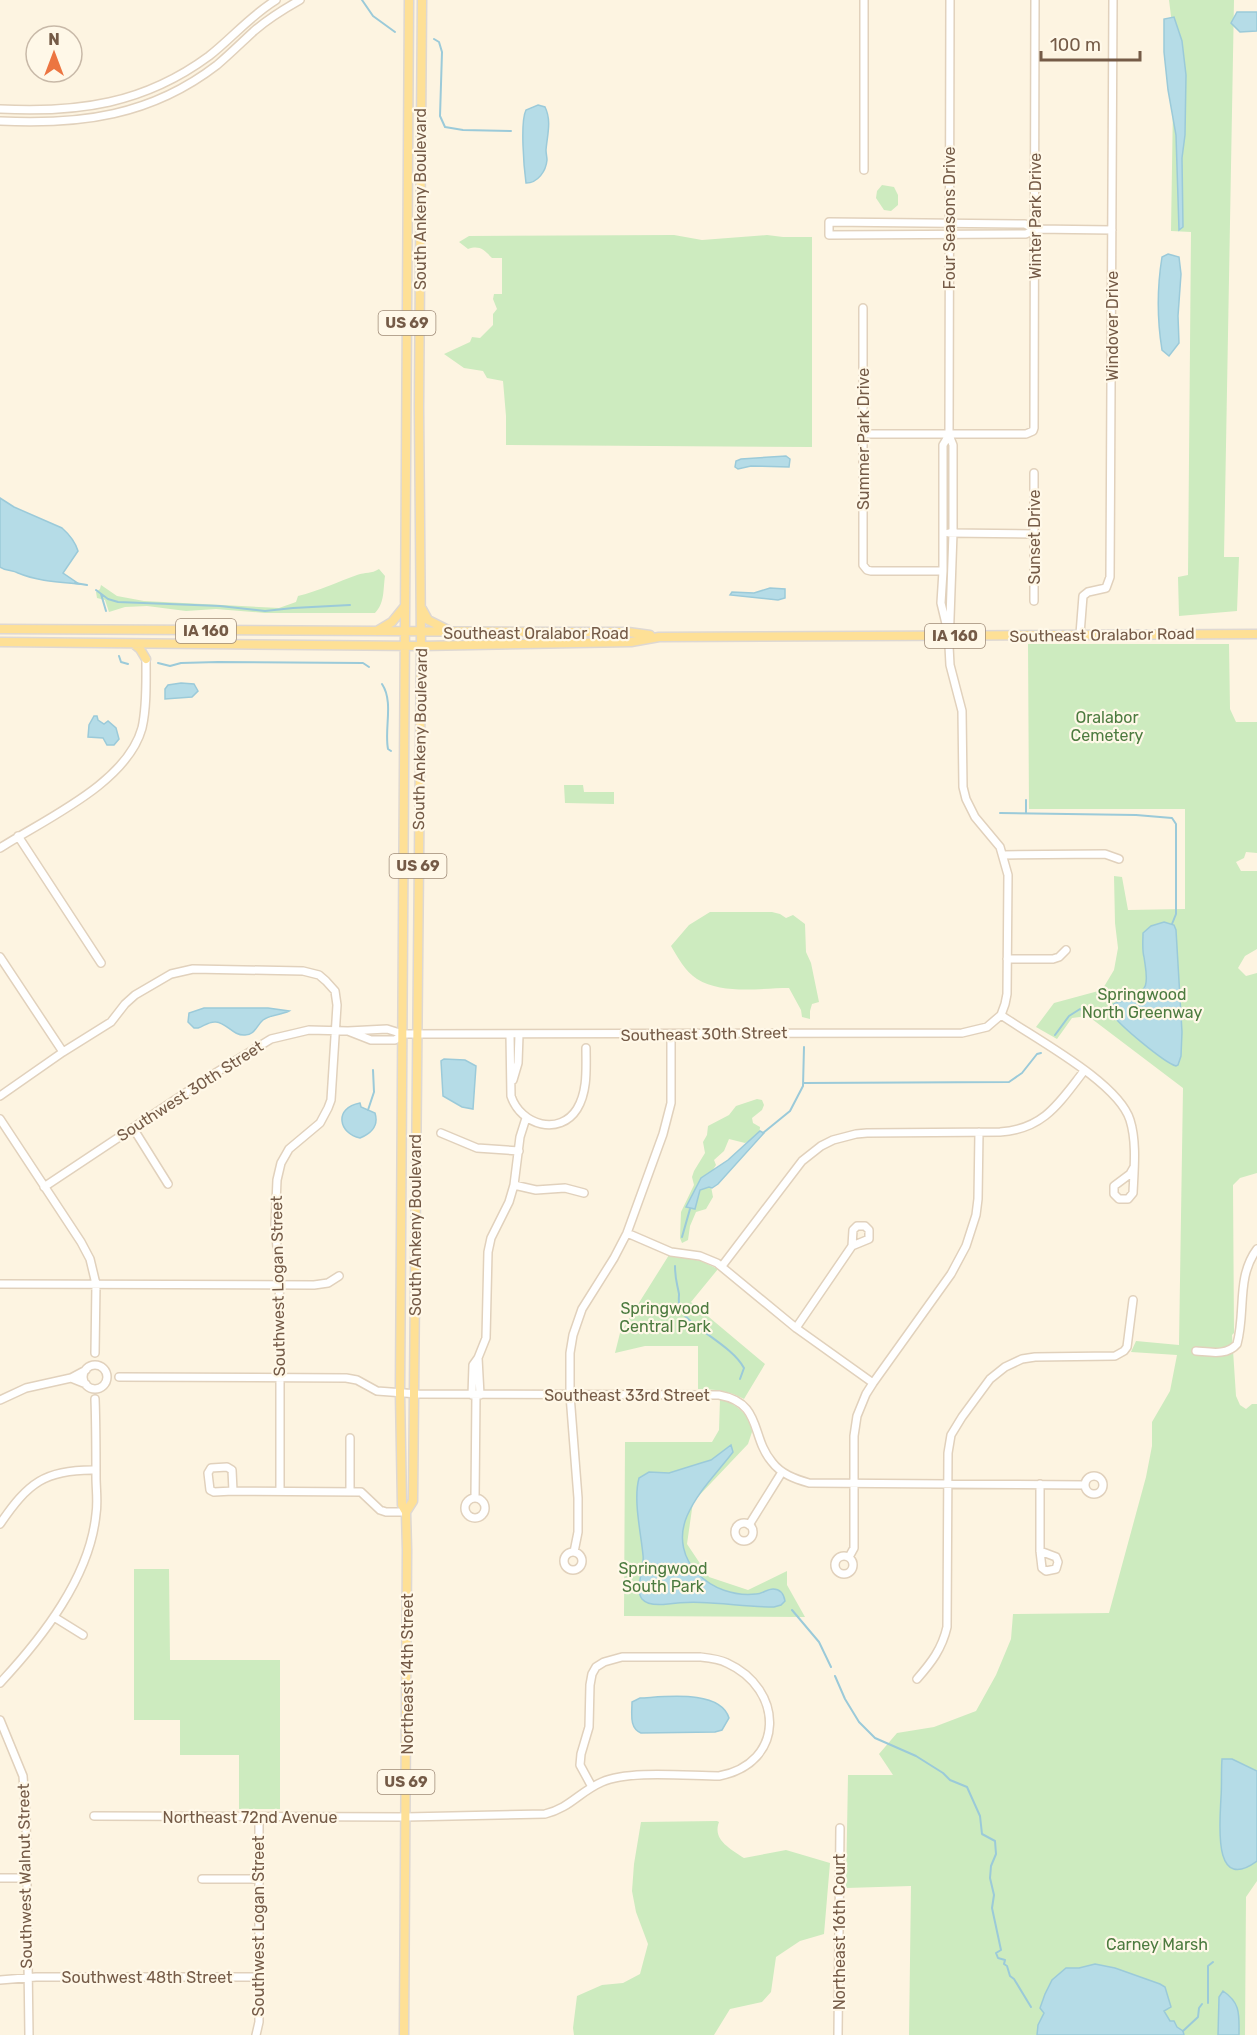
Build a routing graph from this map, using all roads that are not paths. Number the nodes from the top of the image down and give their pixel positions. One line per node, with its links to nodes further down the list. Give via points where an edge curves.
1 (276, 0): 9 (street, via 194,67 143,93 78,108)
2 (300, 0): 10 (street, via 266,21 207,72 147,104 84,120)
3 (410, 0): 16 (main road, South Ankeny Boulevard / US 69)
4 (422, 0): 17 (main road, South Ankeny Boulevard / US 69)
5 (864, 0): 11 (street)
6 (950, 0): 12 (street, Four Seasons Drive)
7 (1035, 0): 13 (street, Winter Park Drive)
8 (1113, 0): 14 (street, Windover Drive)
9 (0, 109)
10 (0, 121)
11 (864, 170)
12 (949, 222): 13 (street, via 1025,224); 15 (street, Four Seasons Drive); 15 (street, via 830,222 829,235)
13 (1035, 229): 14 (street); 15 (street, via 1026,234); 20 (street, Winter Park Drive, via 1033,431 1026,435)
14 (1112, 230): 33 (street, Windover Drive, via 1110,577 1106,588 1083,596)
15 (950, 234): 20 (street, Four Seasons Drive)
16 (408, 250): 17 (main road); 28 (main road, South Ankeny Boulevard / US 69)
17 (420, 251): 27 (main road, South Ankeny Boulevard / US 69)
18 (863, 308): 19 (street, Summer Park Drive)
19 (863, 434): 20 (street); 25 (street, Summer Park Drive, via 864,568)
20 (949, 435): 22 (street, Four Seasons Drive, via 943,445); 23 (street, Four Seasons Drive, via 953,445)
21 (1034, 473): 24 (street, Sunset Drive)
22 (943, 533): 23 (street); 25 (street, Four Seasons Drive)
23 (953, 533): 24 (street); 35 (street, Four Seasons Drive)
24 (1034, 534): 26 (street, Sunset Drive)
25 (943, 571): 35 (street, Four Seasons Drive, via 941,603)
26 (1034, 601)
27 (421, 605): 31 (main road, South Ankeny Boulevard / US 69); 32 (main road, via 428,620)
28 (405, 606): 30 (main road, via 392,622); 31 (main road, South Ankeny Boulevard / US 69)
29 (0, 629): 30 (main road, IA 160)
30 (376, 631): 31 (main road, IA 160)
31 (413, 632): 32 (main road, Southeast Oralabor Road / IA 160); 40 (main road, South Ankeny Boulevard / US 69); 40 (main road, South Ankeny Boulevard / US 69)
32 (454, 632): 36 (main road, Southeast Oralabor Road / IA 160, via 628,632)
33 (1080, 634): 34 (main road, Southeast Oralabor Road / IA 160); 35 (main road, Southeast Oralabor Road / IA 160)
34 (1257, 634)
35 (949, 636): 36 (main road, Southeast Oralabor Road / IA 160); 44 (street, via 950,665 962,711 965,795 975,818 995,839)
36 (659, 637): 40 (main road, Southeast Oralabor Road / IA 160, via 631,642)
37 (0, 642): 38 (main road, IA 160)
38 (134, 644): 39 (main road, IA 160); 41 (main road)
39 (158, 644): 40 (main road, IA 160); 41 (main road)
40 (413, 646): 53 (main road, South Ankeny Boulevard / US 69); 54 (main road, South Ankeny Boulevard / US 69)
41 (146, 659): 42 (street, via 143,721 126,760 102,784)
42 (18, 836): 43 (street); 49 (street)
43 (0, 848)
44 (1003, 855): 45 (street, via 1105,854); 48 (street, via 1008,875)
45 (1119, 859)
46 (1066, 950): 48 (street, via 1053,959)
47 (0, 957): 59 (street)
48 (1007, 959): 50 (street, via 1007,994)
49 (101, 963)
50 (1000, 1015): 57 (street, Southeast 30th Street, via 987,1027 962,1033); 60 (street)
51 (335, 1030): 52 (street, Southwest 30th Street); 59 (street, Southwest Logan Street, via 336,996 332,986 319,975 298,970 185,970 135,995 111,1022); 65 (street, Southwest 30th Street, via 296,1032 265,1042); 81 (street, Southwest Logan Street, via 328,1108 320,1124 290,1149 277,1179)
52 (348, 1031): 53 (street, Southwest 30th Street, via 387,1029); 53 (street, Southwest 30th Street, via 371,1040 395,1041)
53 (403, 1034): 54 (street, Southeast 30th Street); 96 (main road, South Ankeny Boulevard / US 69)
54 (416, 1035): 55 (street, Southeast 30th Street); 97 (main road, South Ankeny Boulevard / US 69)
55 (510, 1035): 56 (street, Southeast 30th Street); 61 (street)
56 (519, 1035): 57 (street, Southeast 30th Street); 61 (street, via 518,1063)
57 (671, 1035): 74 (street, via 668,1119)
58 (586, 1048): 63 (street, via 583,1094 573,1114 556,1123)
59 (63, 1052): 62 (street, Southwest Logan Street)
60 (1084, 1071): 66 (street, via 1052,1111 1033,1124 1011,1131); 69 (street, via 1125,1108 1132,1127)
61 (511, 1085): 63 (street, via 514,1105)
62 (0, 1096)
63 (526, 1118): 68 (street)
64 (0, 1119): 72 (street)
65 (133, 1128): 70 (street); 72 (street, Southwest 30th Street)
66 (979, 1132): 77 (street, via 856,1134 832,1140 811,1153 795,1170); 93 (street, via 978,1198 966,1246 951,1274)
67 (441, 1133): 68 (street, via 477,1148)
68 (519, 1151): 71 (street)
69 (1134, 1167): 69 (street, via 1114,1186 1119,1199 1133,1195)
70 (168, 1184)
71 (514, 1185): 73 (street); 98 (street, via 488,1252 486,1338 472,1369)
72 (45, 1187): 80 (street, via 86,1251)
73 (584, 1193)
74 (627, 1233): 77 (street, via 670,1251); 99 (street, via 577,1322 570,1353)
75 (852, 1246): 83 (street)
76 (1257, 1249): 84 (street, via 1245,1273 1237,1344 1225,1352)
77 (723, 1266): 83 (street)
78 (339, 1276): 81 (street, via 324,1284)
79 (0, 1284): 80 (street)
80 (96, 1284): 81 (street); 85 (street)
81 (279, 1286): 91 (street, Southwest Logan Street)
82 (1133, 1300): 106 (street, via 1127,1347 1118,1355 1026,1358 990,1379 951,1435)
83 (796, 1328): 93 (street)
84 (1196, 1351)
85 (95, 1353): 86 (street); 87 (street)
86 (99, 1365): 87 (street); 88 (street)
87 (87, 1369): 90 (street); 94 (street, via 84,1377)
88 (105, 1371): 89 (street); 92 (street)
89 (119, 1377): 91 (street, Southeast 33rd Street); 92 (street)
90 (71, 1378): 94 (street); 101 (street, via 26,1388)
91 (280, 1378): 96 (street, Southeast 33rd Street, via 346,1378 377,1391); 110 (street, Southwest Logan Street)
92 (106, 1380): 95 (street)
93 (873, 1383): 105 (street, via 857,1416)
94 (89, 1386): 95 (street); 100 (street)
95 (99, 1389): 100 (street)
96 (400, 1394): 97 (street, Southeast 33rd Street); 113 (main road, South Ankeny Boulevard / US 69, via 402,1505)
97 (414, 1394): 98 (street, Southeast 33rd Street); 113 (main road, South Ankeny Boulevard / US 69, via 413,1501)
98 (476, 1395): 99 (street, Southeast 33rd Street); 112 (street)
99 (570, 1395): 104 (street, Southeast 33rd Street, via 728,1397 752,1417 766,1454); 118 (street, via 578,1497)
100 (95, 1399): 103 (street)
101 (0, 1400)
102 (350, 1438): 111 (street)
103 (96, 1470): 114 (street, via 53,1474 27,1490); 120 (street, via 96,1514 90,1544)
104 (782, 1472): 105 (street, via 809,1483); 115 (street)
105 (854, 1484): 106 (street); 119 (street, via 854,1548)
106 (947, 1484): 107 (street); 122 (street, via 946,1627 939,1650)
107 (1040, 1484): 108 (street); 117 (street)
108 (1085, 1485)
109 (233, 1491): 109 (street, via 230,1468 211,1468 210,1490); 110 (street)
110 (280, 1491): 111 (street)
111 (350, 1491): 113 (street, via 362,1492 380,1510)
112 (475, 1498)
113 (406, 1512): 116 (main road, South Ankeny Boulevard / US 69)
114 (0, 1524)
115 (749, 1525)
116 (407, 1530): 128 (main road, Northeast 14th Street / US 69)
117 (1040, 1551)
118 (574, 1552)
119 (849, 1557)
120 (54, 1617): 121 (street); 123 (street)
121 (83, 1635)
122 (917, 1679)
123 (0, 1683)
124 (0, 1720): 131 (street, Southwest Walnut Street, via 23,1776)
125 (592, 1787): 125 (street, Northeast 72nd Avenue, via 614,1778 719,1776 743,1768 762,1751 767,1740 767,1707 756,1685 727,1663 700,1657 622,1657 604,1662 592,1674 589,1727 581,1754 580,1765); 128 (street, Northeast 72nd Avenue, via 560,1810 545,1814)
126 (94, 1816): 127 (street, Northeast 72nd Avenue)
127 (258, 1817): 128 (street, Northeast 72nd Avenue); 133 (street, Southwest Logan Street)
128 (406, 1817): 139 (main road, Northeast 14th Street / US 69)
129 (840, 1828): 140 (street, Northeast 16th Court)
130 (0, 1878): 131 (street)
131 (27, 1878): 135 (street, Southwest Walnut Street)
132 (202, 1879): 133 (street)
133 (258, 1879): 134 (street, Southwest Logan Street)
134 (258, 1977): 135 (street, Southwest 48th Street); 138 (street, Southwest Logan Street)
135 (27, 1978): 136 (street, Southwest 48th Street); 137 (street, Southwest Walnut Street)
136 (0, 1980)
137 (29, 2035)
138 (256, 2035)
139 (404, 2035)
140 (838, 2035)

